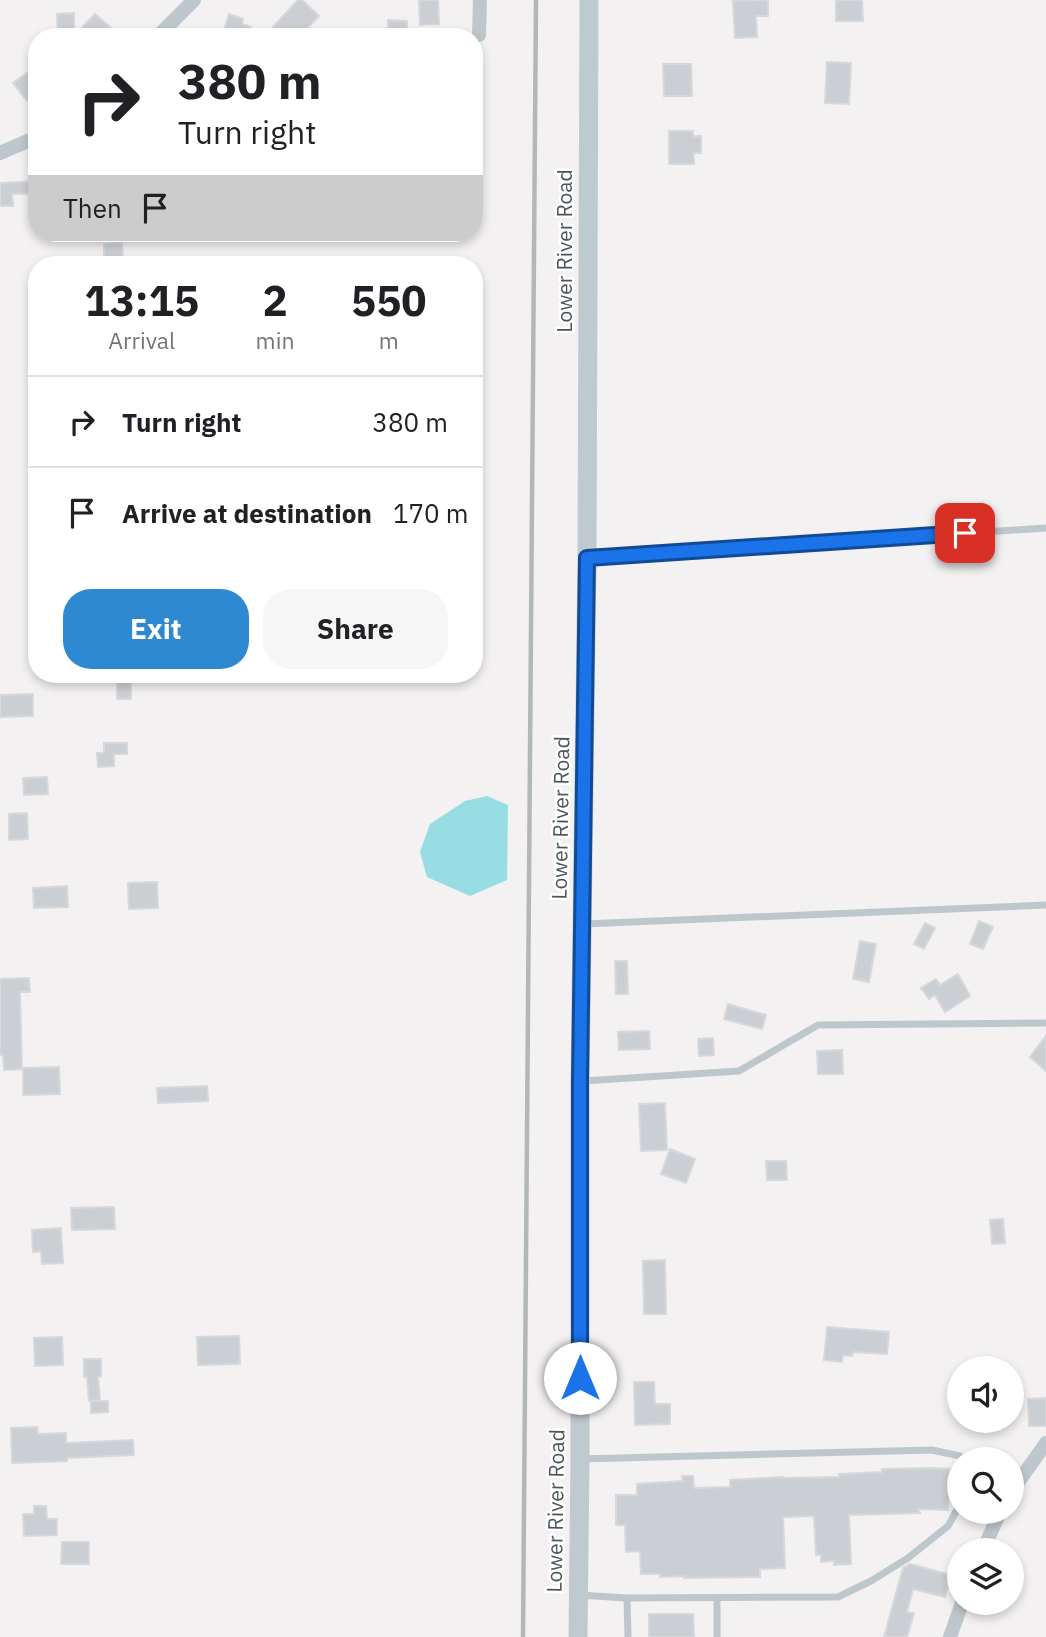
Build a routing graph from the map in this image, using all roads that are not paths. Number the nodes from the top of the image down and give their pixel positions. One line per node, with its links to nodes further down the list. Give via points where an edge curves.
1 (194, 0): 4 (street)
2 (480, 0): 5 (street)
3 (589, 0): 9 (street, Lower River Road)
4 (166, 28)
5 (479, 28)
6 (28, 141): 7 (street)
7 (0, 153)
8 (1046, 528): 9 (lane)
9 (587, 558): 11 (street, Lower River Road)
10 (1046, 905): 11 (lane)
11 (583, 924): 13 (street, Lower River Road)
12 (1046, 1023): 13 (lane, via 818,1025 739,1071)
13 (580, 1081): 16 (street, Lower River Road)
14 (1046, 1443): 17 (street)
15 (947, 1453): 16 (lane)
16 (580, 1459): 19 (street, Lower River Road)
17 (1024, 1474)
18 (949, 1524): 21 (lane, via 908,1558 838,1597)
19 (578, 1595): 20 (lane); 23 (street, Lower River Road)
20 (627, 1598): 21 (lane); 24 (lane)
21 (717, 1598): 25 (lane)
22 (958, 1615): 26 (street)
23 (578, 1637)
24 (628, 1637)
25 (717, 1637)
26 (950, 1637)

